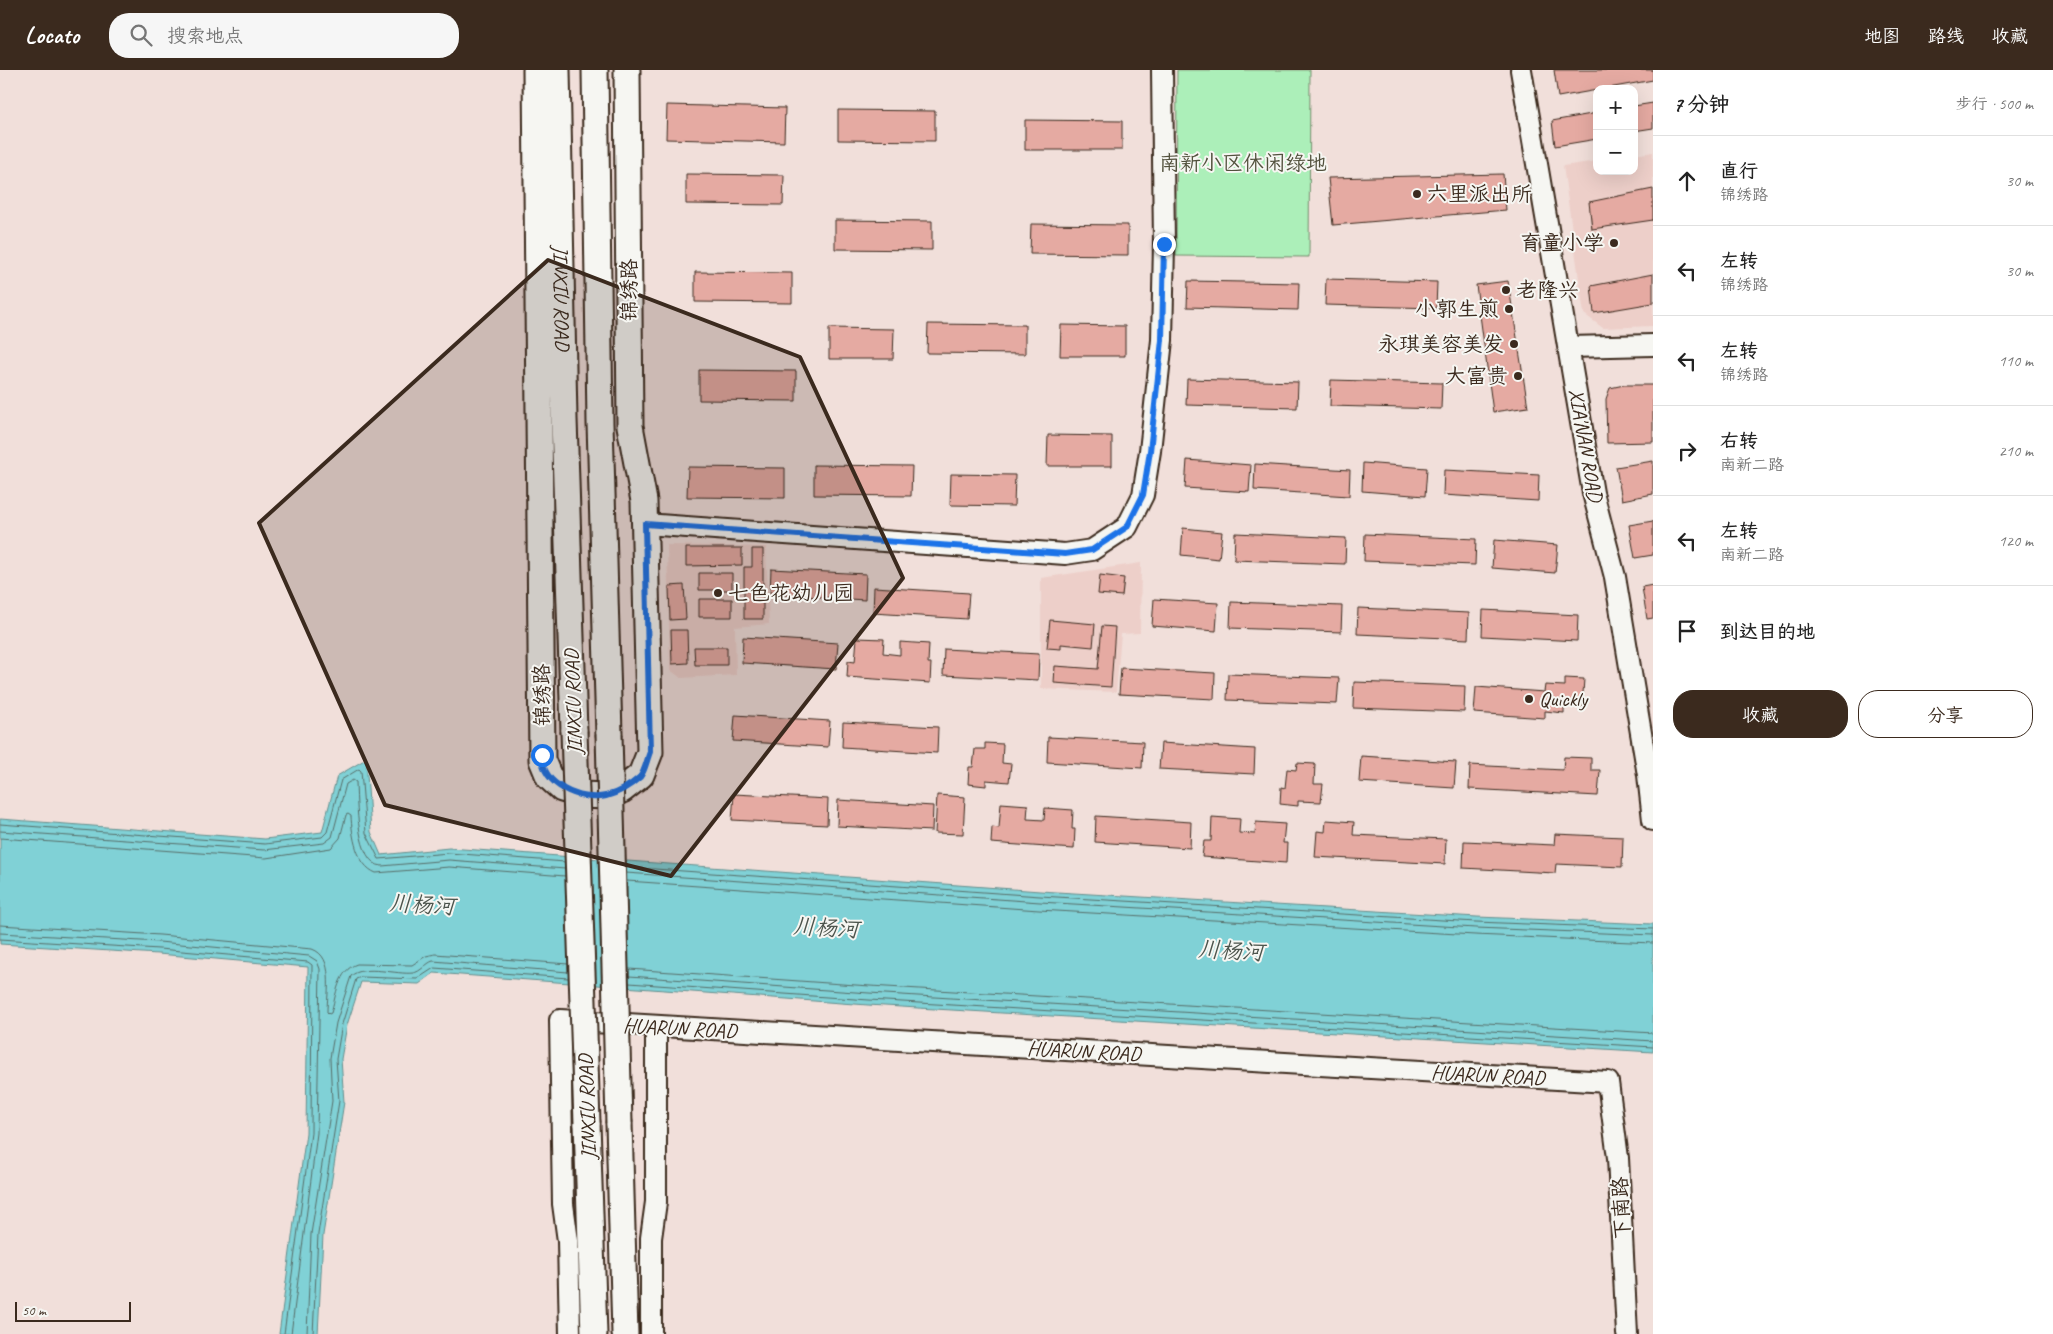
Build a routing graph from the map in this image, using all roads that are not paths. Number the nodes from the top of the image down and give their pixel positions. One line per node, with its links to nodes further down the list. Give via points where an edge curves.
1 (536, 70): 9 (main road, 锦绣路, via 542,760 550,777 562,789 583,795 606,796 622,790 641,775 650,752)
2 (557, 70): 14 (main road, JINXIU ROAD, bridge, via 564,419)
3 (596, 70): 15 (main road, JINXIU ROAD, bridge, via 600,423)
4 (627, 70): 9 (main road, 锦绣路, via 630,426)
5 (1162, 70): 9 (street, via 1162,340 1143,495 1127,527 1092,550 1065,554)
6 (1521, 70): 8 (street, XIA'NAN ROAD)
7 (1653, 345): 8 (street)
8 (1569, 347): 10 (street, XIA'NAN ROAD, via 1593,493 1616,587)
9 (645, 524)
10 (1653, 820)
11 (656, 1026): 12 (street, HUARUN ROAD); 13 (street, HUARUN ROAD, via 560,1020 563,1204 568,1241); 16 (street)
12 (1608, 1082): 17 (street, 下南路, via 1618,1158)
13 (570, 1334)
14 (594, 1334)
15 (625, 1334)
16 (652, 1334)
17 (1626, 1334)

